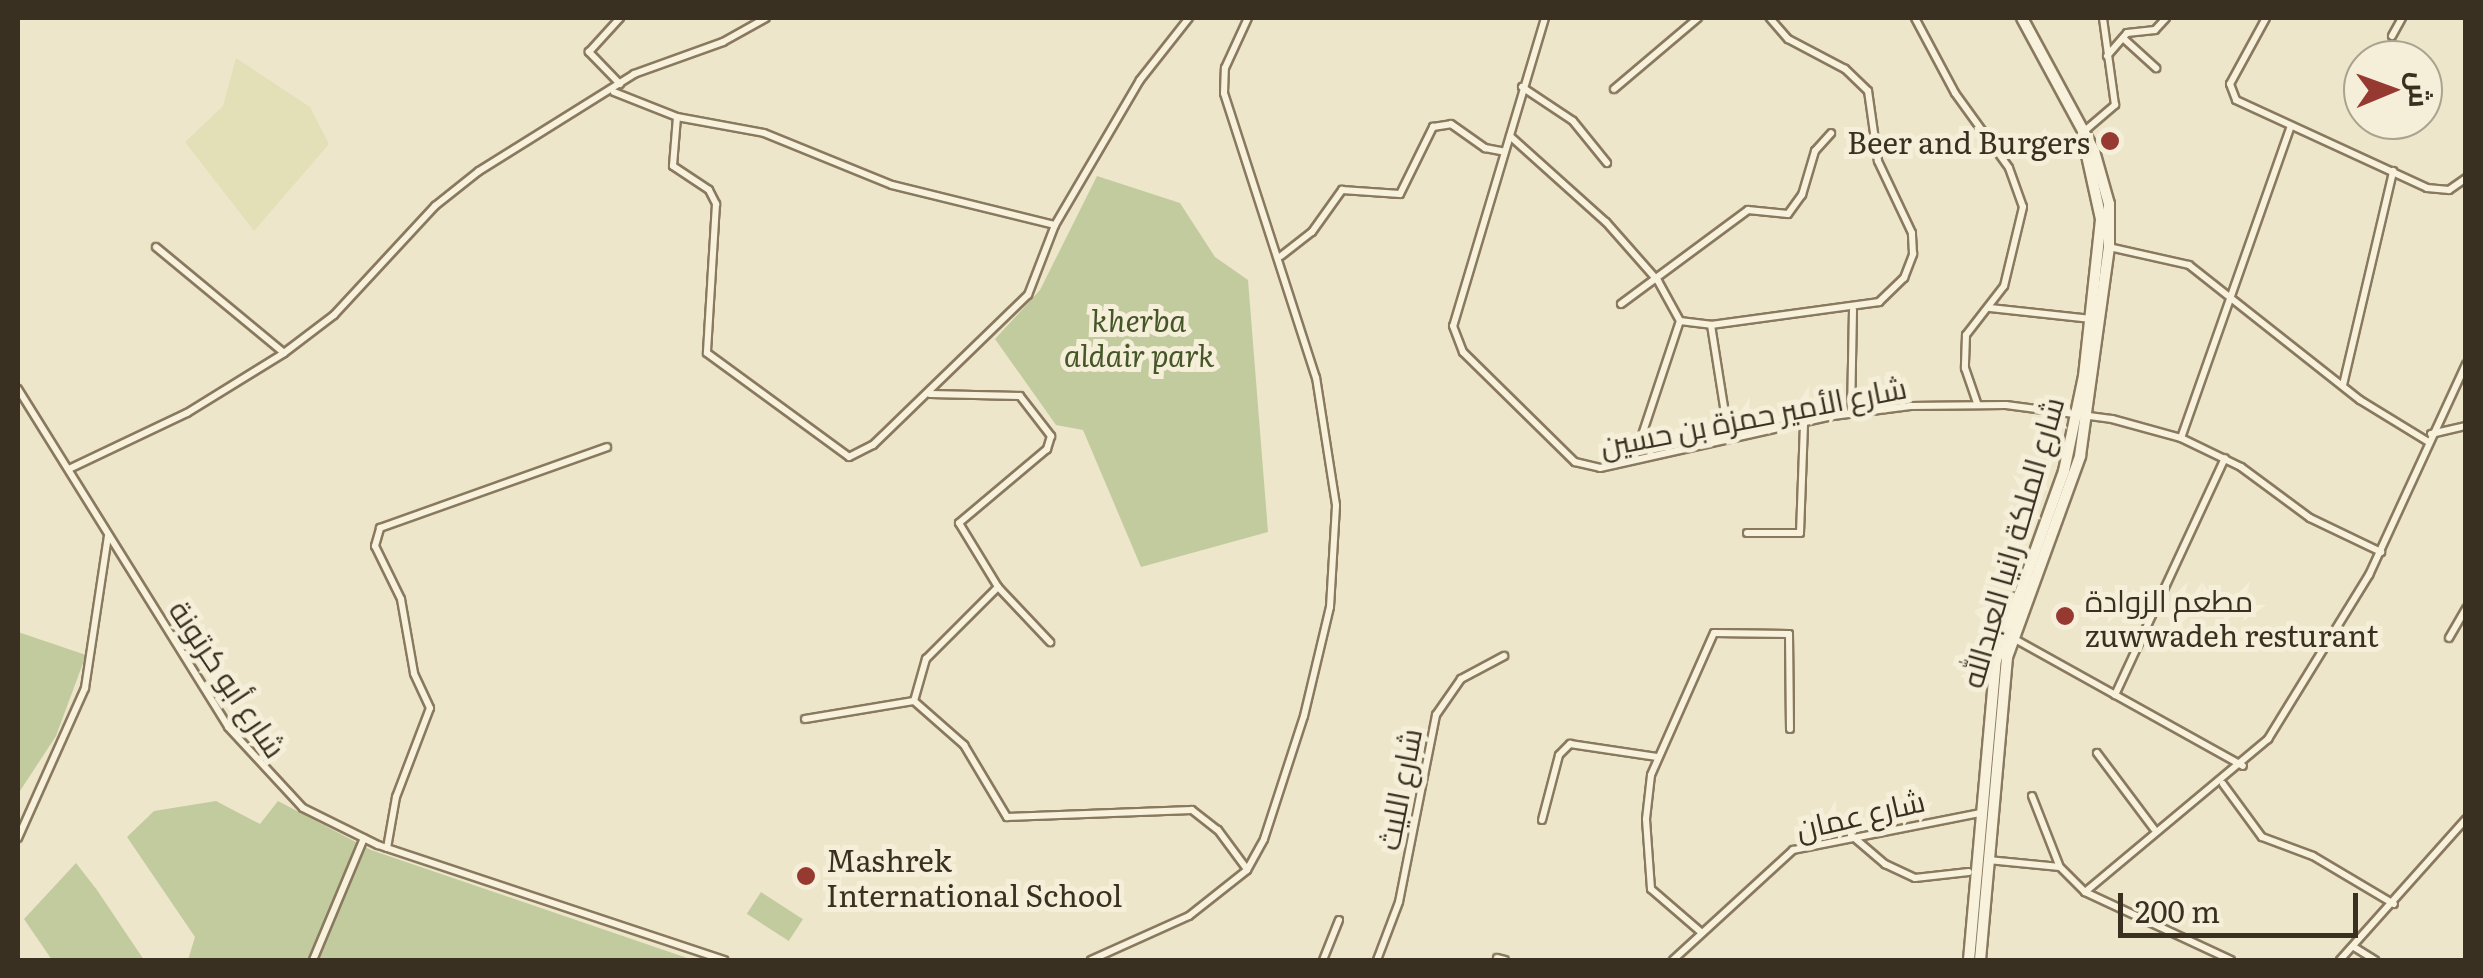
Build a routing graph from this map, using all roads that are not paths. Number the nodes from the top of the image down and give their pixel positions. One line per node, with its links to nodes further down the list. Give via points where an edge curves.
1 (620, 18): 18 (street, via 589,52)
2 (766, 18): 18 (street)
3 (1189, 18): 31 (street, via 1140,80)
4 (1248, 18): 34 (street, via 1225,68 1224,93 1248,180)
5 (1545, 18): 19 (street, شارع الأمير حمزة بن حسين)
6 (1698, 18): 20 (street)
7 (1770, 18): 39 (street, via 1788,40 1844,69 1868,90 1878,162 1912,232 1910,265 1897,286 1879,302)
8 (1916, 18): 38 (street, via 2020,194 2016,250)
9 (2022, 18): 26 (main road, شارع الملكة رانيا العبدالله)
10 (2103, 18): 16 (street)
11 (2166, 18): 15 (street, via 2154,30)
12 (2266, 18): 23 (street, via 2238,64 2232,94)
13 (2402, 18): 14 (street)
14 (2392, 36)
15 (2124, 38): 16 (street); 17 (street)
16 (2106, 57): 26 (street, via 2114,110)
17 (2156, 68)
18 (620, 84): 21 (street)
19 (1522, 86): 25 (street, شارع الأمير حمزة بن حسين); 28 (street, via 1573,120)
20 (1614, 88)
21 (614, 92): 22 (street); 43 (street, via 464,181 334,315)
22 (677, 117): 31 (street, via 764,133 892,185); 47 (street, via 673,166 709,190 716,204 707,352 849,457 874,445)
23 (2291, 126): 29 (street); 37 (street)
24 (1831, 132): 35 (street, via 1815,151 1802,195 1788,214 1748,210)
25 (1510, 136): 27 (street, شارع الأمير حمزة بن حسين); 35 (street, via 1589,204)
26 (2082, 138): 32 (main road, شارع الملكة رانيا العبدالله, via 2106,189); 40 (main road, شارع الملكة رانيا العبدالله, via 2101,220)
27 (1505, 152): 34 (street, via 1480,145 1451,124 1437,125 1423,137 1400,194 1342,190 1312,232); 58 (street, شارع الأمير حمزة بن حسين, via 1454,310 1454,336 1470,361 1575,462 1600,468)
28 (1607, 163)
29 (2393, 170): 30 (street, via 2438,191); 45 (street)
30 (2466, 178)
31 (1055, 225): 47 (street, via 1028,295)
32 (2109, 246): 37 (street, via 2174,257 2208,277); 50 (main road, شارع الملكة رانيا العبدالله)
33 (156, 247): 43 (street)
34 (1280, 256): 88 (street, via 1328,440 1336,554 1304,716 1264,839)
35 (1658, 281): 36 (street); 41 (street)
36 (1621, 304)
37 (2232, 304): 45 (street); 53 (street)
38 (1990, 308): 40 (street); 48 (street, via 1970,326 1964,345)
39 (1852, 310): 42 (street); 49 (street)
40 (2092, 319): 50 (main road, شارع الملكة رانيا العبدالله)
41 (1680, 321): 42 (street); 58 (street)
42 (1711, 326): 55 (street)
43 (284, 353): 59 (street, via 186,413)
44 (2466, 364): 54 (street)
45 (2343, 385): 54 (street)
46 (18, 394): 59 (street, شارع أبو كرتونة)
47 (929, 394): 63 (street, via 1020,396 1051,436 1047,450 961,516 961,532)
48 (1977, 403): 49 (street, شارع الأمير حمزة بن حسين); 50 (street, شارع الأمير حمزة بن حسين)
49 (1852, 414): 51 (street, شارع الأمير حمزة بن حسين)
50 (2082, 418): 53 (street, شارع الأمير حمزة بن حسين); 65 (main road, شارع الملكة رانيا العبدالله, via 2064,509); 78 (main road, شارع الملكة رانيا العبدالله, via 1996,660)
51 (1804, 423): 55 (street, شارع الأمير حمزة بن حسين); 60 (street, via 1800,532)
52 (2466, 426): 54 (street)
53 (2181, 438): 57 (street, شارع الأمير حمزة بن حسين)
54 (2429, 438): 62 (street)
55 (1729, 439): 58 (street, شارع الأمير حمزة بن حسين)
56 (606, 447): 85 (street, via 380,528 375,546 401,600 414,673 430,708 396,797)
57 (2225, 458): 62 (street, شارع الأمير حمزة بن حسين, via 2310,518); 69 (street)
58 (1634, 459)
59 (68, 469): 61 (street, شارع أبو كرتونة)
60 (1748, 533)
61 (109, 534): 83 (street, via 86,688); 84 (street, شارع أبو كرتونة, via 250,758 303,808)
62 (2381, 552): 75 (street, via 2289,711)
63 (998, 588): 67 (street); 70 (street, via 926,659)
64 (2466, 609): 66 (street)
65 (2013, 638): 69 (street); 86 (main road, شارع الملكة رانيا العبدالله, via 1996,738)
66 (2449, 638)
67 (1050, 642)
68 (1504, 656): 99 (street, شارع الليث, via 1461,678 1436,715 1400,902)
69 (2116, 695): 75 (street)
70 (914, 701): 71 (street); 88 (street, via 964,745 1007,817 1192,810 1218,830)
71 (804, 720)
72 (1790, 728): 74 (street, via 1789,634 1718,631)
73 (2097, 753): 81 (street)
74 (1657, 757): 80 (street, via 1570,744 1559,755); 93 (street, via 1646,797 1647,873 1660,902)
75 (2243, 766): 76 (street)
76 (2223, 784): 81 (street); 91 (street, via 2262,837 2312,856)
77 (2032, 796): 87 (street)
78 (1980, 813): 82 (street, شارع عمان); 101 (main road, شارع الملكة رانيا العبدالله)
79 (2466, 818): 91 (street)
80 (1542, 820)
81 (2154, 828): 90 (street)
82 (1850, 834): 89 (street, via 1884,864 1915,878); 93 (street, شارع عمان, via 1774,862)
83 (18, 838)
84 (364, 838): 85 (street, شارع أبو كرتونة); 95 (street)
85 (387, 848): 96 (street, شارع أبو كرتونة)
86 (1987, 860): 87 (street); 102 (main road, شارع الملكة رانيا العبدالله)
87 (2060, 866): 90 (street)
88 (1247, 870): 97 (street, via 1189,916)
89 (1969, 872)
90 (2085, 892): 103 (street)
91 (2394, 904): 94 (street)
92 (1339, 920): 98 (street)
93 (1702, 932): 100 (street, شارع عمان)
94 (2354, 947): 104 (street); 105 (street)
95 (313, 960)
96 (724, 960)
97 (1091, 960)
98 (1323, 960)
99 (1377, 960)
100 (1673, 960)
101 (1969, 960)
102 (1980, 960)
103 (2231, 960)
104 (2340, 960)
105 (2375, 960)

